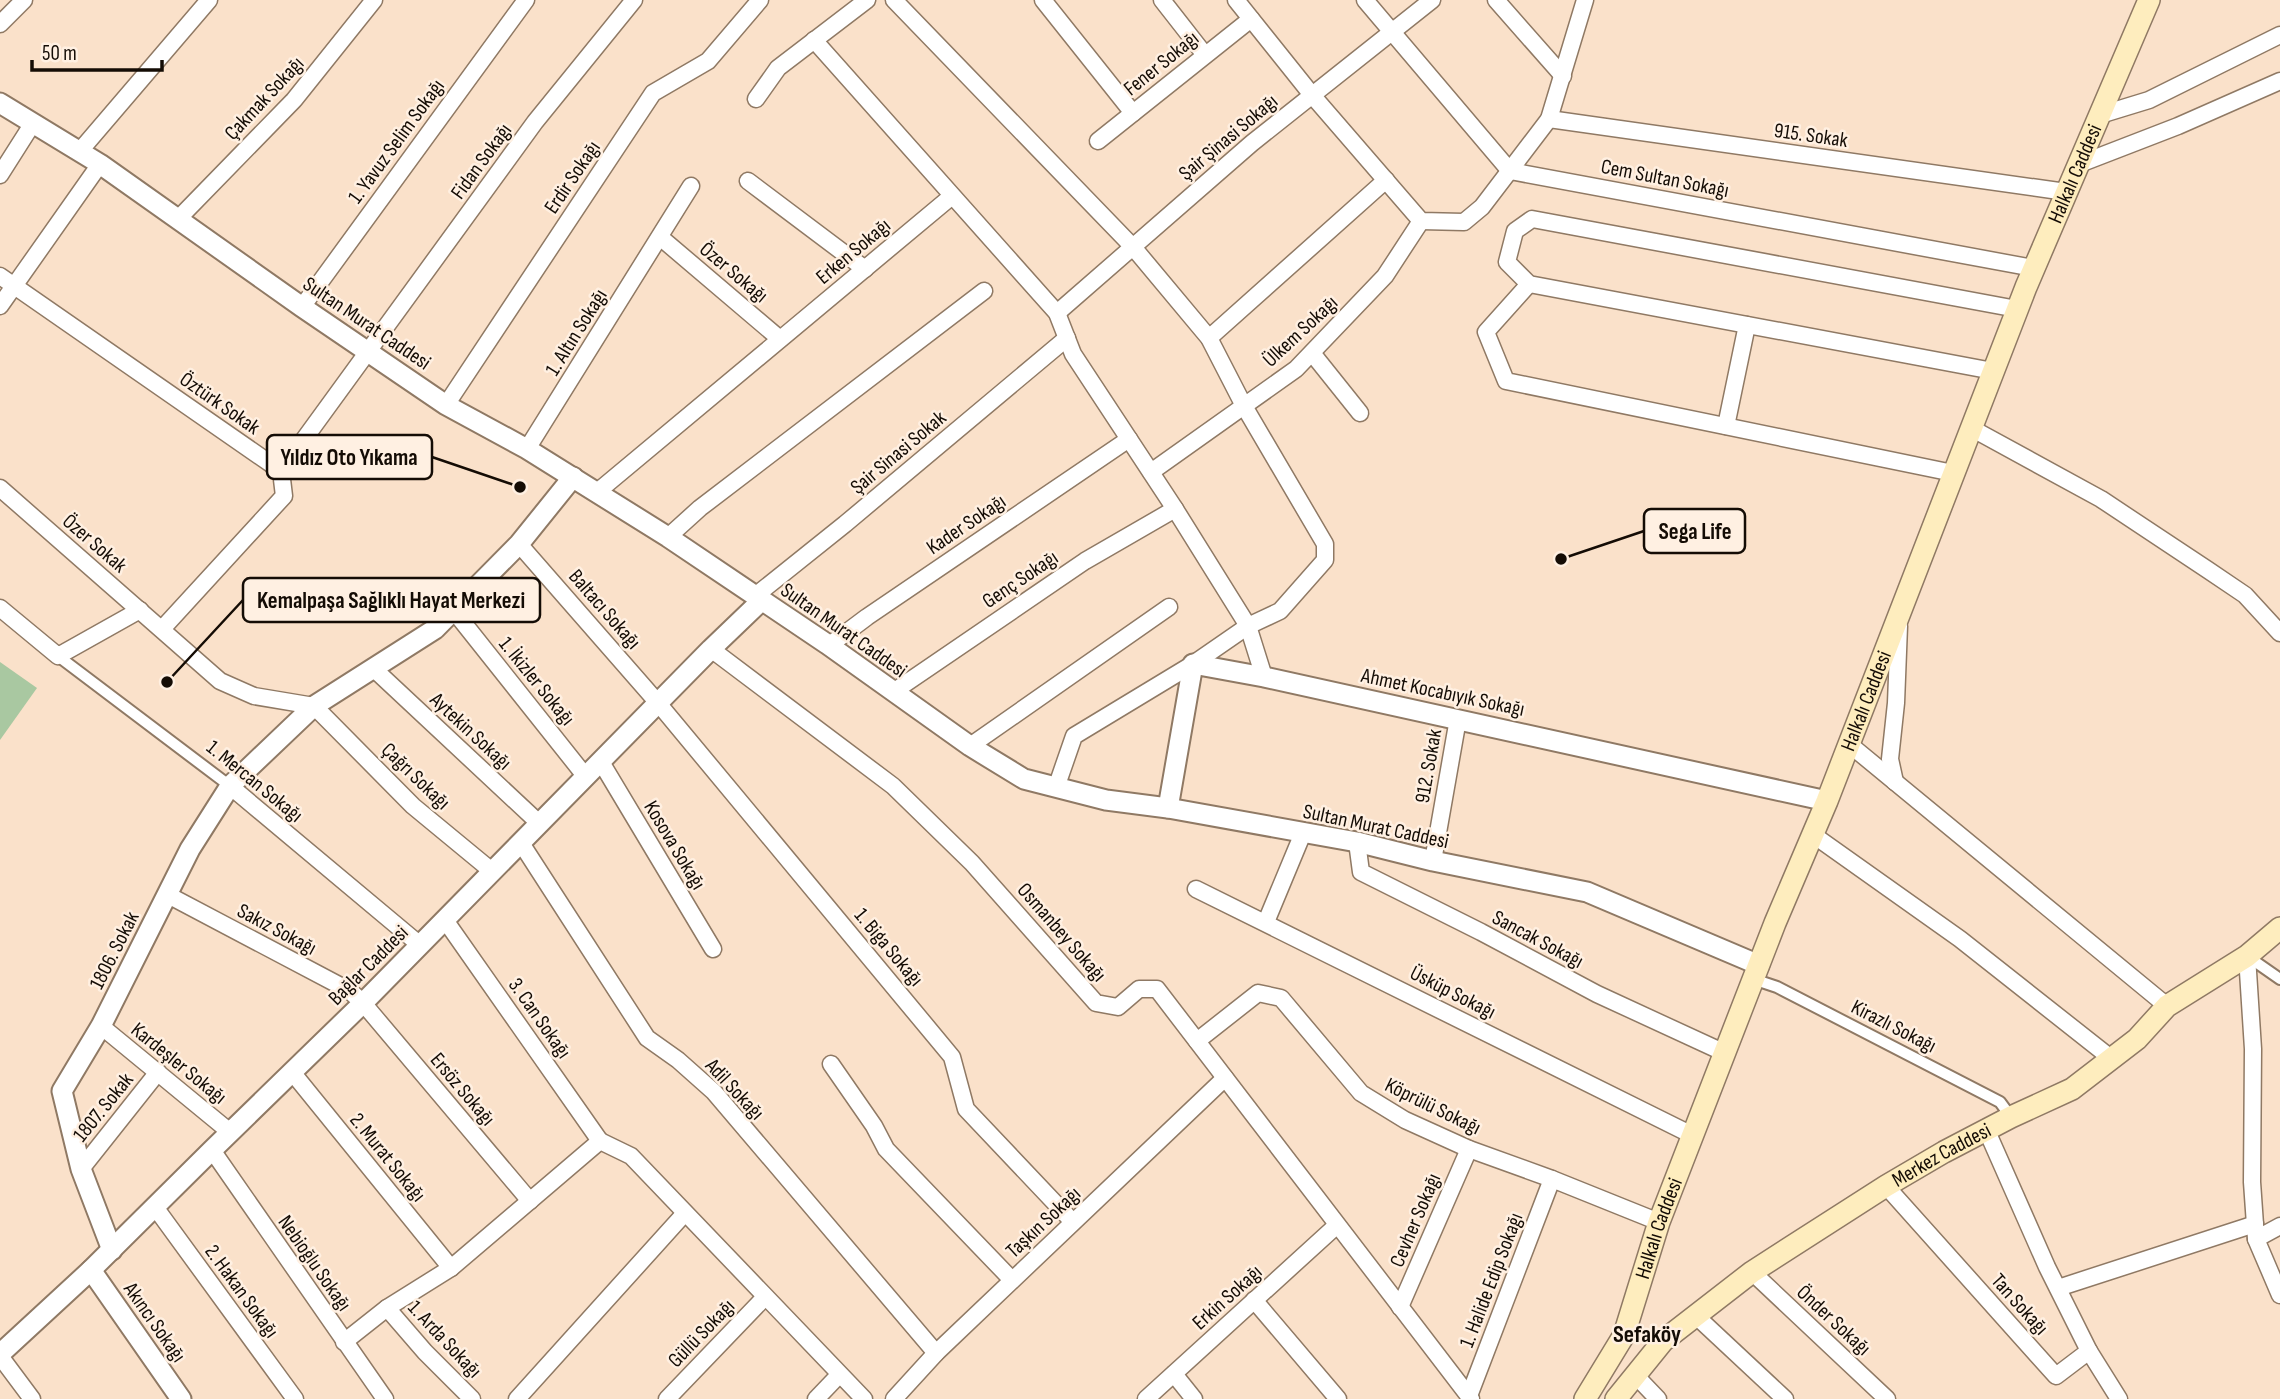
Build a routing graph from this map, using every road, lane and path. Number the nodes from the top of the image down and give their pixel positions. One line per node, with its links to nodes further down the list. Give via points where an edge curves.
1 (24, 0): 18 (street)
2 (209, 0): 33 (street)
3 (374, 0): 43 (street, Çakmak Sokağı, via 294,100)
4 (526, 0): 54 (street, 1. Yavuz Selim Sokağı)
5 (634, 0): 61 (street, Fidan Sokağı, via 535,122)
6 (760, 0): 64 (street, Erdir Sokağı, via 708,61 653,93)
7 (867, 0): 21 (street)
8 (894, 0): 46 (street)
9 (1043, 0): 28 (street)
10 (1162, 0): 22 (street)
11 (1236, 0): 17 (street)
12 (1365, 0): 19 (street)
13 (1432, 0): 19 (street, Şair Şinasi Sokağı)
14 (1496, 0): 23 (street)
15 (1585, 0): 23 (street)
16 (2149, 0): 29 (main road, Halkalı Caddesi)
17 (1251, 19): 22 (street, Fener Sokağı); 25 (street)
18 (0, 24)
19 (1393, 31): 25 (street, Şair Şinasi Sokağı); 36 (street)
20 (2280, 35): 29 (street, via 2149,100)
21 (814, 40): 26 (street, via 778,68); 42 (street)
22 (1205, 55): 28 (street, Fener Sokağı)
23 (1563, 76): 30 (street)
24 (2280, 81): 35 (street)
25 (1312, 95): 38 (street); 46 (street, Şair Şinasi Sokağı)
26 (756, 99)
27 (0, 103): 31 (street, Sultan Murat Caddesi)
28 (1133, 113): 32 (street, Fener Sokağı)
29 (2100, 115): 35 (main road, Halkalı Caddesi)
30 (1549, 120): 36 (street); 41 (street, 915. Sokak)
31 (33, 123): 33 (street, Sultan Murat Caddesi); 37 (street)
32 (1098, 141)
33 (79, 152): 34 (street, Sultan Murat Caddesi)
34 (100, 164): 43 (street, Sultan Murat Caddesi); 51 (street)
35 (2077, 165): 41 (main road, Halkalı Caddesi)
36 (1510, 171): 44 (street, via 1464,222); 47 (street, Cem Sultan Sokağı)
37 (0, 175)
38 (1387, 180): 44 (street); 59 (street)
39 (748, 181): 48 (street)
40 (691, 186): 45 (street, 1. Altın Sokağı)
41 (2066, 192): 47 (main road, Halkalı Caddesi)
42 (952, 196): 48 (street, Erken Sokağı); 56 (street)
43 (178, 219): 54 (street, Sultan Murat Caddesi)
44 (1421, 221): 62 (street, Ülkem Sokağı, via 1385,276)
45 (660, 237): 60 (street, Özer Sokağı); 70 (street, 1. Altın Sokağı)
46 (1133, 247): 56 (street, Şair Şinasi Sokağı); 59 (street)
47 (2033, 268): 55 (main road, Halkalı Caddesi)
48 (865, 269): 60 (street, Erken Sokağı)
49 (0, 276): 51 (street, Öztürk Sokak)
50 (1529, 284): 55 (street, via 1507,262 1515,231 1532,219); 57 (street); 67 (street, via 1486,332 1506,381)
51 (15, 285): 53 (street); 71 (street, Öztürk Sokak)
52 (984, 291): 78 (street)
53 (0, 306)
54 (302, 307): 61 (street, Sultan Murat Caddesi)
55 (2017, 309): 63 (main road, Halkalı Caddesi)
56 (1057, 313): 58 (street)
57 (1747, 325): 63 (street); 67 (street)
58 (1067, 338): 69 (street); 80 (street, Şair Sinasi Sokak)
59 (1209, 338): 65 (street)
60 (780, 339): 76 (street, Erken Sokağı)
61 (368, 351): 64 (street, Sultan Murat Caddesi); 71 (street, Fidan Sokağı)
62 (1312, 353): 65 (street, Ülkem Sokağı); 66 (street)
63 (1993, 371): 68 (main road, Halkalı Caddesi)
64 (446, 405): 70 (street, Sultan Murat Caddesi)
65 (1244, 406): 72 (street, Ülkem Sokağı); 86 (street, via 1326,548 1325,560 1280,611)
66 (1360, 413)
67 (1726, 426): 73 (street)
68 (1971, 428): 73 (main road, Halkalı Caddesi); 88 (street, via 2101,499 2245,595)
69 (1129, 439): 72 (street); 89 (street, Kader Sokağı)
70 (527, 449): 74 (street, Sultan Murat Caddesi)
71 (281, 471): 87 (street, via 284,496)
72 (1151, 472): 77 (street)
73 (1953, 473): 85 (main road, Halkalı Caddesi)
74 (573, 477): 76 (street, Sultan Murat Caddesi); 79 (street, 1806. Sokak)
75 (0, 488): 83 (street, Özer Sokak)
76 (597, 493): 78 (street, Sultan Murat Caddesi)
77 (1175, 509): 86 (street); 95 (street, Genç Sokağı, via 1085,561)
78 (668, 537): 80 (street, Sultan Murat Caddesi)
79 (519, 544): 84 (street, 1806. Sokak); 96 (street, Baltacı Sokağı)
80 (758, 598): 89 (street, Sultan Murat Caddesi); 90 (street, Bağlar Caddesi)
81 (1169, 607): 100 (street)
82 (0, 608): 91 (street)
83 (140, 610): 87 (street, Özer Sokak); 91 (street)
84 (454, 611): 93 (street, 1806. Sokak, via 435,629); 102 (street, 1. İkizler Sokağı)
85 (1899, 613): 99 (main road, Halkalı Caddesi); 103 (street, via 1889,759)
86 (1248, 626): 92 (street); 94 (street)
87 (162, 629): 97 (street, Özer Sokak, via 220,681 254,696)
88 (2280, 633)
89 (827, 644): 95 (street, Sultan Murat Caddesi)
90 (711, 649): 96 (street, Bağlar Caddesi); 128 (street, Osmanbey Sokağı, via 893,786 972,863 1096,1003 1118,1007 1139,989 1157,989)
91 (58, 656): 104 (street, 1. Mercan Sokağı)
92 (1193, 664): 94 (street, Ahmet Kocabıyık Sokağı); 105 (street, via 1074,736); 107 (street)
93 (373, 668): 97 (street, 1806. Sokak); 108 (street, Aytekin Sokağı)
94 (1264, 677): 98 (street, Ahmet Kocabıyık Sokağı)
95 (893, 692): 100 (street, Sultan Murat Caddesi)
96 (658, 703): 101 (street, Bağlar Caddesi); 148 (street, 1. Biga Sokağı, via 952,1057 966,1110)
97 (314, 706): 104 (street, 1806. Sokak); 114 (street, Çağrı Sokağı, via 413,806)
98 (1458, 719): 106 (street, Ahmet Kocabıyık Sokağı); 113 (street, 912. Sokak)
99 (1849, 744): 103 (street); 106 (main road, Halkalı Caddesi)
100 (970, 746): 105 (street, Sultan Murat Caddesi, via 1024,779)
101 (601, 762): 102 (street, Bağlar Caddesi); 121 (street, Kosova Sokağı)
102 (586, 777): 108 (street, Bağlar Caddesi)
103 (1895, 782): 126 (street)
104 (230, 786): 116 (street, 1806. Sokak, via 190,849); 120 (street, 1. Mercan Sokağı)
105 (1056, 788): 107 (street, Sultan Murat Caddesi)
106 (1827, 801): 110 (main road, Halkalı Caddesi)
107 (1168, 808): 109 (street, Sultan Murat Caddesi)
108 (540, 824): 112 (street, Bağlar Caddesi)
109 (1303, 833): 111 (street, Sultan Murat Caddesi); 118 (street)
110 (1812, 834): 123 (main road, Halkalı Caddesi); 130 (street, via 1960,939)
111 (1357, 842): 113 (street, Sultan Murat Caddesi); 129 (street, Sancak Sokağı, via 1360,872 1597,994)
112 (521, 843): 114 (street, Bağlar Caddesi); 167 (street, Adil Sokağı, via 647,1038 714,1092)
113 (1433, 861): 123 (street, Sultan Murat Caddesi, via 1587,892)
114 (493, 872): 117 (street, Bağlar Caddesi)
115 (1196, 889): 118 (street, Üsküp Sokağı)
116 (168, 895): 125 (street, Sakız Sokağı, via 350,991); 127 (street, 1806. Sokak)
117 (445, 920): 120 (street, Bağlar Caddesi); 139 (street, 3. Can Sokağı)
118 (1266, 922): 138 (street, Üsküp Sokağı)
119 (2280, 928): 122 (main road, Merkez Caddesi)
120 (420, 945): 125 (street, Bağlar Caddesi)
121 (713, 949)
122 (2247, 956): 124 (street); 126 (main road, Merkez Caddesi); 152 (street)
123 (1756, 972): 129 (main road, Halkalı Caddesi); 135 (street, Kirazlı Sokağı, via 2000,1102)
124 (2280, 979)
125 (363, 1003): 133 (street, Bağlar Caddesi); 145 (street, Ersöz Sokağı)
126 (2168, 1006): 130 (main road, Merkez Caddesi)
127 (101, 1026): 132 (street, Kardeşler Sokağı); 142 (street, 1806. Sokak, via 62,1091)
128 (1197, 1041): 134 (street, Osmanbey Sokağı); 140 (street, Köprülü Sokağı, via 1258,993 1281,998 1361,1093 1405,1120)
129 (1725, 1053): 138 (main road, Halkalı Caddesi)
130 (2112, 1059): 135 (main road, Merkez Caddesi, via 2065,1093)
131 (831, 1064): 157 (street, via 886,1149)
132 (158, 1072): 137 (street, Kardeşler Sokağı); 142 (street, 1807. Sokak)
133 (292, 1072): 137 (street, Bağlar Caddesi); 154 (street, 2. Murat Sokağı)
134 (1225, 1078): 148 (street, Taşkın Sokağı); 150 (street, Osmanbey Sokağı)
135 (2011, 1116): 136 (main road, Merkez Caddesi)
136 (1986, 1129): 144 (main road, Merkez Caddesi); 158 (street)
137 (230, 1132): 141 (street, Bağlar Caddesi)
138 (1692, 1135): 149 (main road, Halkalı Caddesi)
139 (600, 1141): 145 (street); 147 (street, via 631,1156)
140 (1469, 1149): 143 (street, Köprülü Sokağı); 162 (street, Cevher Sokağı)
141 (212, 1150): 146 (street, Bağlar Caddesi); 165 (street, Nebioğlu Sokağı)
142 (80, 1169): 153 (street, 1806. Sokak)
143 (1552, 1179): 149 (street, Köprülü Sokağı); 172 (street, 1. Halide Edip Sokağı)
144 (1886, 1186): 156 (main road, Merkez Caddesi); 166 (street, Tan Sokağı, via 2056,1376)
145 (530, 1201): 154 (street)
146 (155, 1207): 153 (street, Bağlar Caddesi); 175 (street, 2. Hakan Sokağı)
147 (685, 1213): 160 (street); 178 (street)
148 (1073, 1222): 157 (street, Taşkın Sokağı)
149 (1659, 1222): 186 (main road, Halkalı Caddesi, via 1625,1335)
150 (1336, 1226): 161 (street, Erkin Sokağı); 162 (street, Osmanbey Sokağı)
151 (2280, 1226): 152 (street)
152 (2256, 1231): 158 (street); 159 (street)
153 (112, 1250): 155 (street, Bağlar Caddesi)
154 (451, 1268): 163 (street)
155 (91, 1270): 168 (street, Bağlar Caddesi); 174 (street, Akıncı Sokağı)
156 (1752, 1272): 164 (main road, Merkez Caddesi); 190 (street, Önder Sokağı)
157 (1012, 1280): 167 (street, Taşkın Sokağı)
158 (2058, 1288): 166 (street)
159 (2280, 1295)
160 (765, 1297): 170 (street); 179 (street, Güllü Sokağı)
161 (1254, 1300): 169 (street, Erkin Sokağı); 185 (street)
162 (1400, 1307): 172 (street, Osmanbey Sokağı)
163 (387, 1308): 165 (street); 177 (street, 1. Arda Sokağı)
164 (1695, 1315): 171 (main road, Merkez Caddesi, via 1662,1341); 189 (street)
165 (344, 1342): 176 (street, Nebioğlu Sokağı)
166 (2089, 1351): 191 (street)
167 (936, 1353): 182 (street, Taşkın Sokağı)
168 (0, 1355): 173 (street)
169 (1174, 1374): 183 (street, Erkin Sokağı); 184 (street)
170 (839, 1375): 180 (street); 181 (street)
171 (1635, 1376): 187 (main road, Merkez Caddesi); 188 (street)
172 (1470, 1398)
173 (32, 1399)
174 (181, 1399)
175 (295, 1399)
176 (385, 1399)
177 (472, 1399)
178 (517, 1399)
179 (667, 1399)
180 (817, 1399)
181 (863, 1399)
182 (894, 1399)
183 (1146, 1399)
184 (1194, 1399)
185 (1338, 1399)
186 (1586, 1399)
187 (1616, 1399)
188 (1658, 1399)
189 (1785, 1399)
190 (1887, 1399)
191 (2119, 1399)

